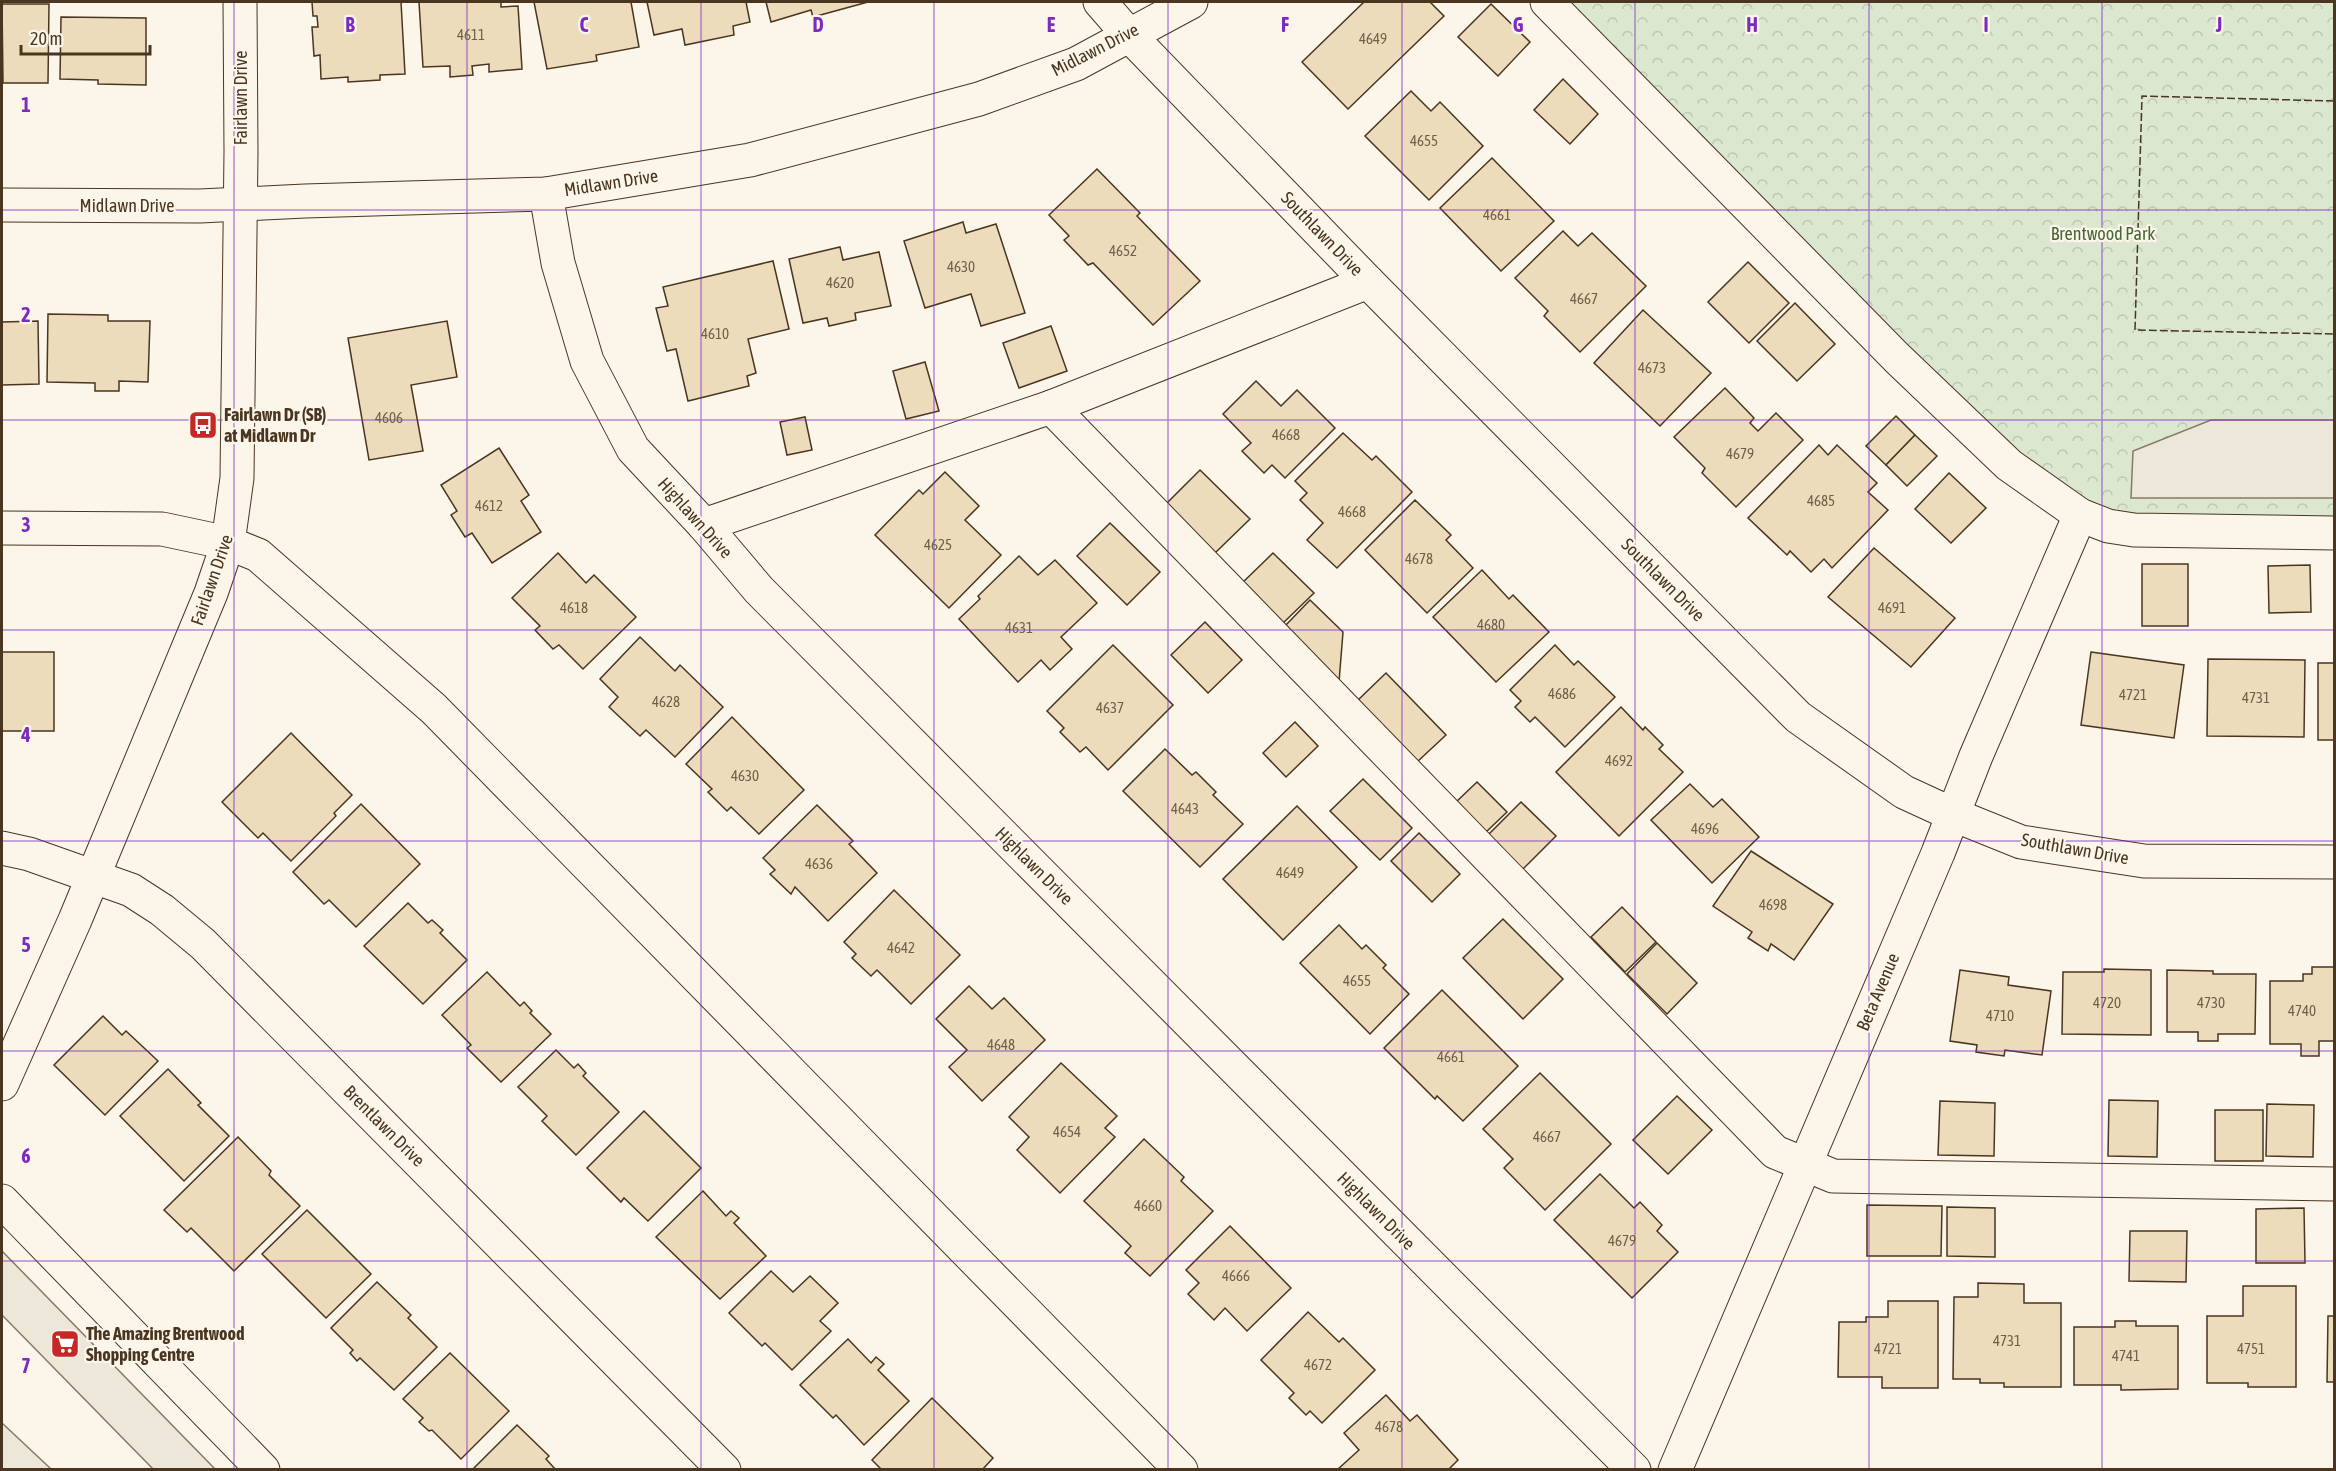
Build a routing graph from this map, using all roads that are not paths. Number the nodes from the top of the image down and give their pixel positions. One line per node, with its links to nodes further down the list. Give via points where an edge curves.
1 (240, 2): 7 (street, Fairlawn Drive)
2 (1100, 2): 5 (street, Southlawn Drive)
3 (1191, 2): 5 (street, Midlawn Drive)
4 (1547, 2): 11 (street, via 1957,416 2009,465)
5 (1128, 34): 6 (street, Midlawn Drive, via 1076,64 979,99 750,160); 9 (street, Southlawn Drive)
6 (546, 194): 7 (street, Midlawn Drive); 12 (street, Highlawn Drive, via 558,263 587,361 633,449)
7 (241, 205): 8 (street, Midlawn Drive); 15 (street, Fairlawn Drive, via 237,478)
8 (2, 206)
9 (1368, 282): 10 (street); 16 (street, Southlawn Drive, via 1798,717 1904,792)
10 (1051, 407): 12 (street); 21 (street, via 1774,1152)
11 (2080, 515): 14 (street, via 2108,526 2134,530); 16 (street, Beta Avenue)
12 (704, 525): 27 (street, Highlawn Drive, via 768,598)
13 (2, 528): 15 (street, via 162,529)
14 (2334, 533)
15 (228, 543): 19 (street, Fairlawn Drive); 26 (street, via 258,555 434,709)
16 (1954, 815): 18 (street, Southlawn Drive, via 2021,842 2144,861); 21 (street, Beta Avenue)
17 (2, 848): 19 (street, Brentlawn Drive)
18 (2334, 862)
19 (92, 875): 20 (street, Fairlawn Drive); 25 (street, Brentlawn Drive, via 131,890 203,944)
20 (2, 1084)
21 (1805, 1166): 22 (street, via 1833,1176); 28 (street, Beta Avenue)
22 (2334, 1184)
23 (2, 1202): 24 (street)
24 (263, 1470)
25 (724, 1470)
26 (1181, 1470)
27 (1635, 1470)
28 (1675, 1470)

